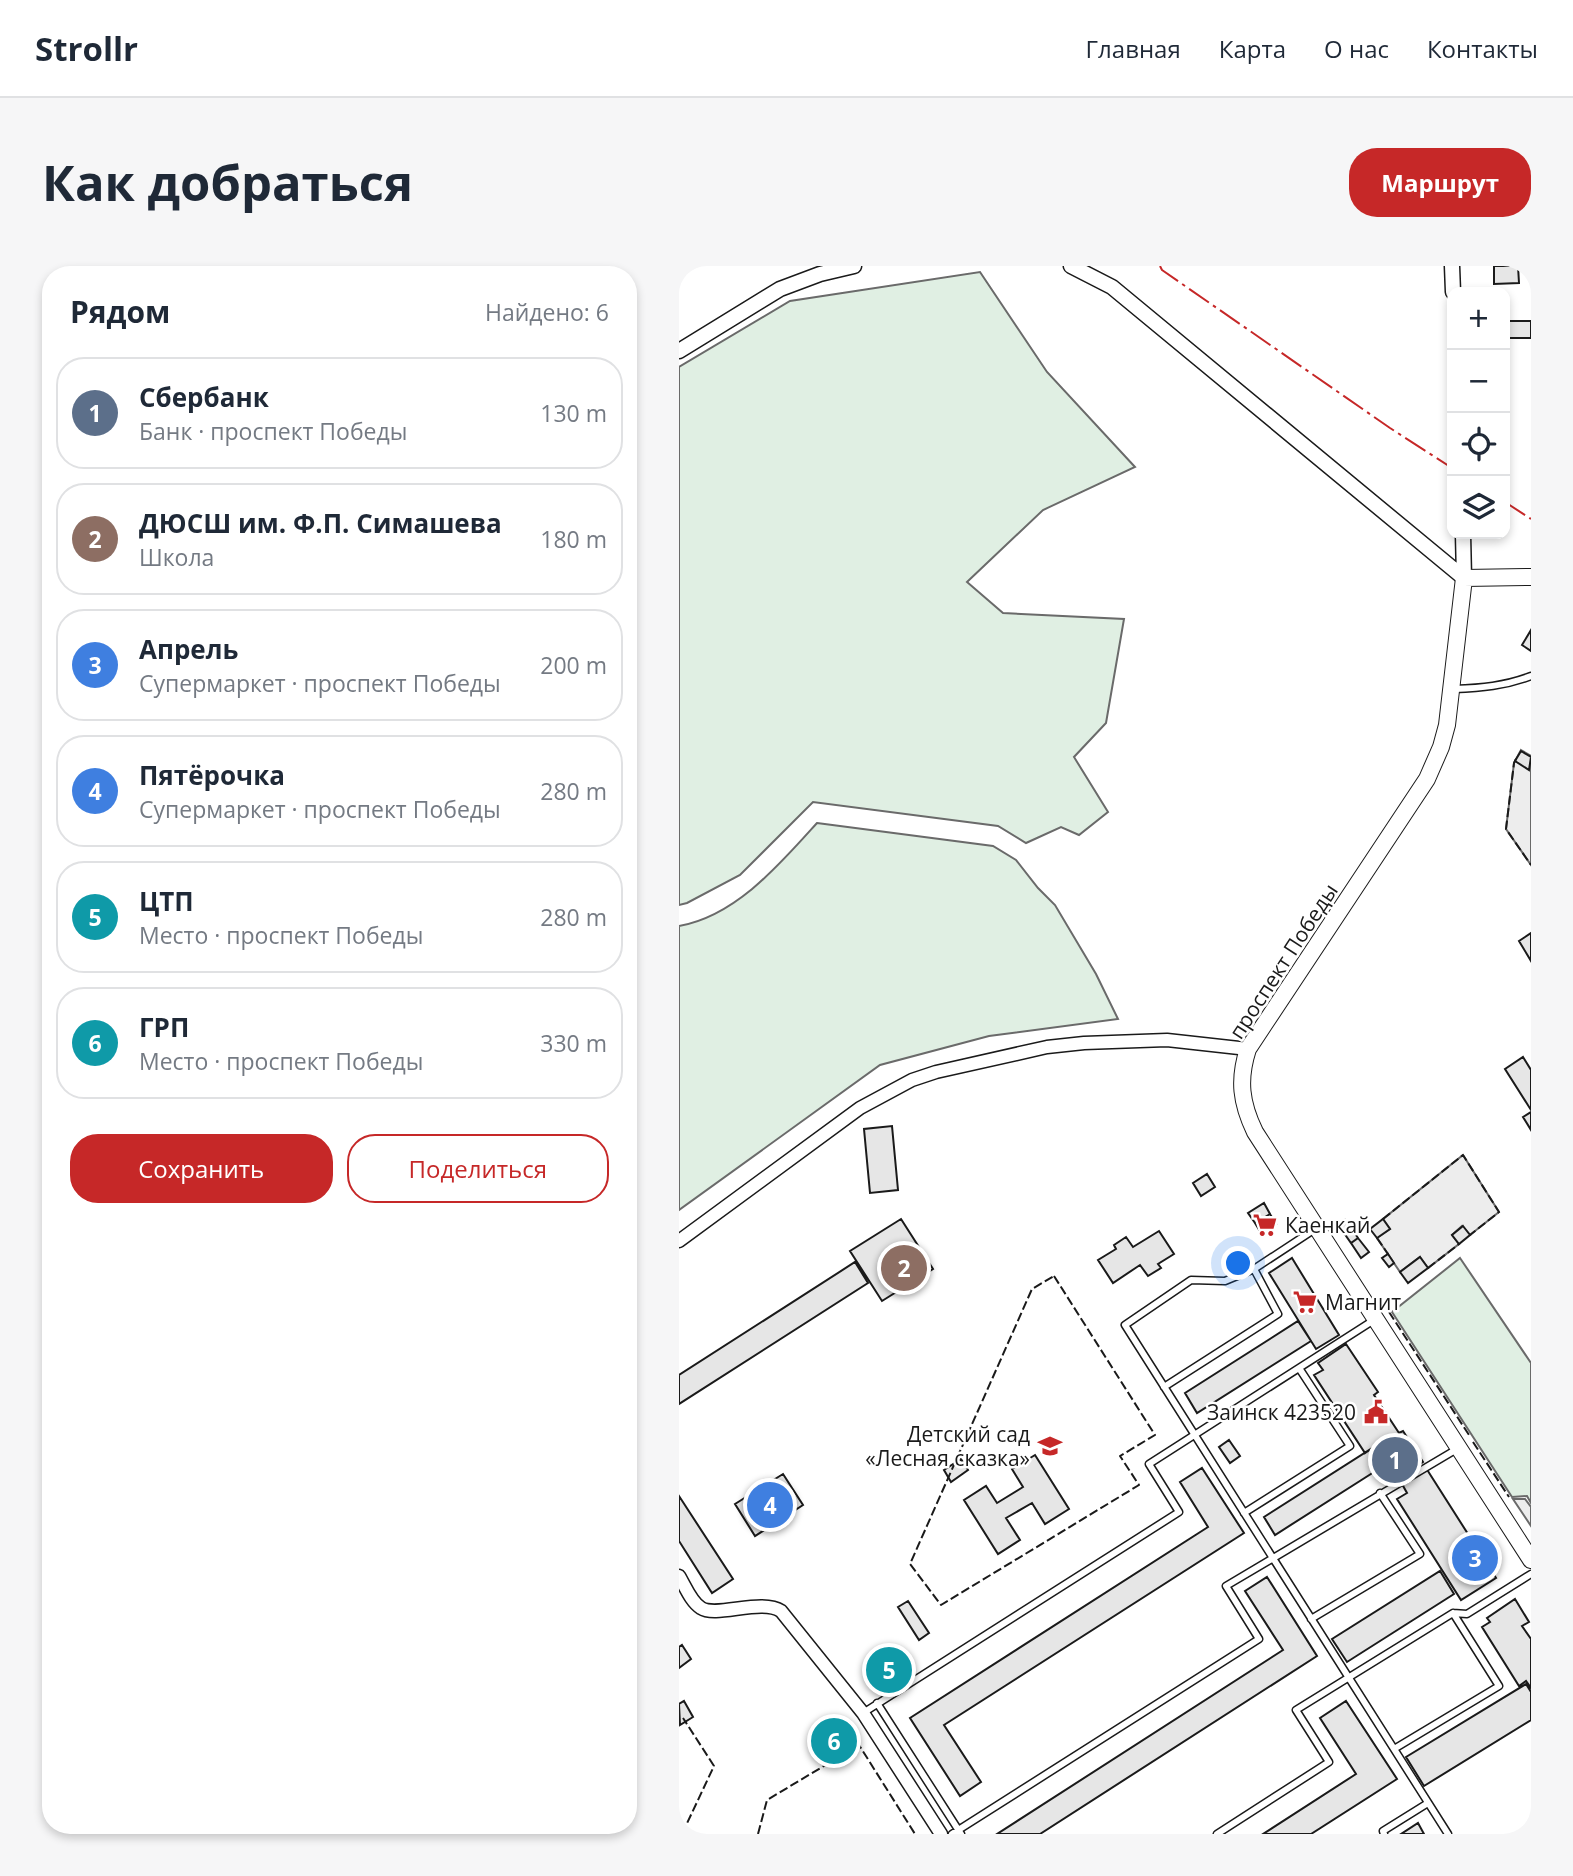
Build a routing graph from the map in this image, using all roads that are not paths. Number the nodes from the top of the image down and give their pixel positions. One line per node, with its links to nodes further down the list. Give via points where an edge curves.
1 (854, 266): 5 (street, via 780,289)
2 (1071, 266): 7 (street, via 1112,287)
3 (1452, 266): 4 (street)
4 (1453, 287)
5 (679, 351)
6 (1463, 539): 7 (street)
7 (1464, 578): 8 (main road); 10 (main road, проспект Победы)
8 (1531, 578)
9 (1531, 676): 10 (lane, via 1487,688)
10 (1452, 689): 11 (main road, проспект Победы, via 1444,736 1427,779)
11 (1248, 1049): 12 (main road, проспект Победы, via 1241,1078 1247,1115); 13 (street, via 1167,1040 1097,1042 1047,1047 912,1080 860,1108)
12 (1317, 1228): 14 (lane); 15 (main road, проспект Победы)
13 (679, 1241)
14 (1254, 1269): 17 (lane, via 1278,1314); 17 (lane, via 1225,1281 1191,1280 1125,1325)
15 (1376, 1319): 16 (lane); 19 (main road, проспект Победы)
16 (1299, 1368): 18 (lane); 21 (lane, via 1350,1446)
17 (1164, 1387): 18 (lane)
18 (1194, 1435): 21 (lane); 29 (lane, via 1149,1464 1179,1512)
19 (1458, 1448): 20 (lane); 23 (main road, проспект Победы)
20 (1380, 1493): 22 (lane); 27 (lane, via 1420,1554)
21 (1244, 1513): 22 (lane)
22 (1272, 1557): 27 (lane); 33 (lane, via 1226,1586 1259,1639)
23 (1531, 1560)
24 (1531, 1574): 26 (lane, via 1467,1614)
25 (679, 1576): 30 (street, via 706,1610 771,1606 781,1611)
26 (1453, 1613): 28 (lane); 31 (lane, via 1499,1686)
27 (1311, 1619): 28 (lane)
28 (1348, 1677): 31 (lane); 35 (lane, via 1296,1710 1329,1762)
29 (877, 1703): 30 (lane); 33 (lane)
30 (863, 1713): 34 (street)
31 (1394, 1749): 32 (lane)
32 (1428, 1803): 36 (lane); 37 (lane)
33 (957, 1833)
34 (941, 1834)
35 (1217, 1834)
36 (1384, 1834)
37 (1448, 1834)

